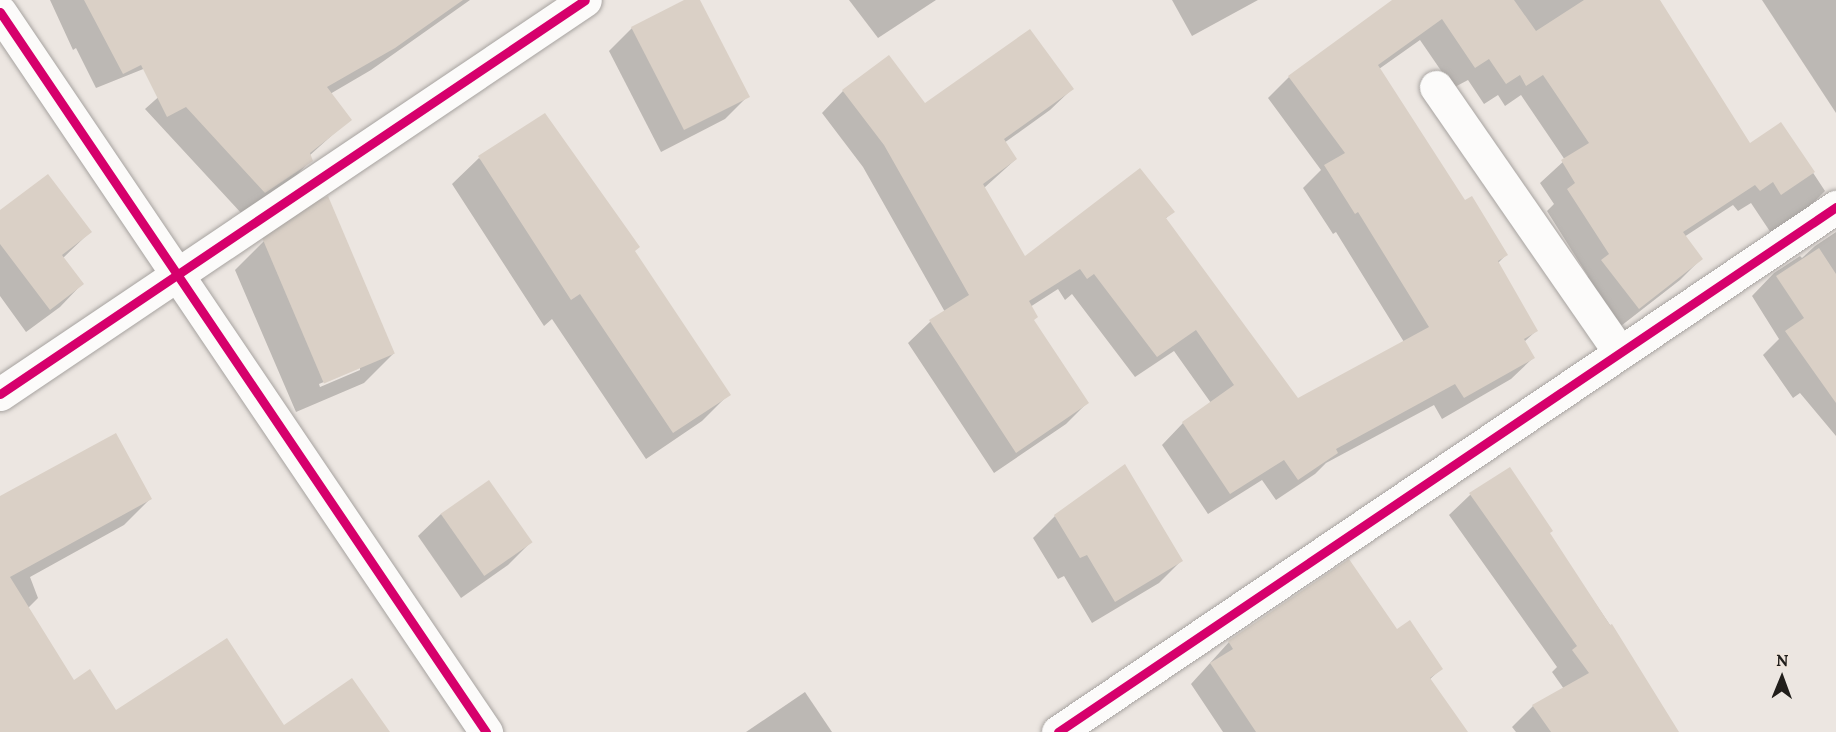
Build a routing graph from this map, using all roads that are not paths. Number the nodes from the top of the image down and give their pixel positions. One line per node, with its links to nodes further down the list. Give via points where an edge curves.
1 (585, 0): 5 (street)
2 (0, 12): 5 (street)
3 (1436, 87): 6 (street)
4 (1836, 207): 6 (street)
5 (176, 276): 7 (street); 8 (street)
6 (1620, 353): 9 (street)
7 (0, 394)
8 (486, 732)
9 (1058, 732)

